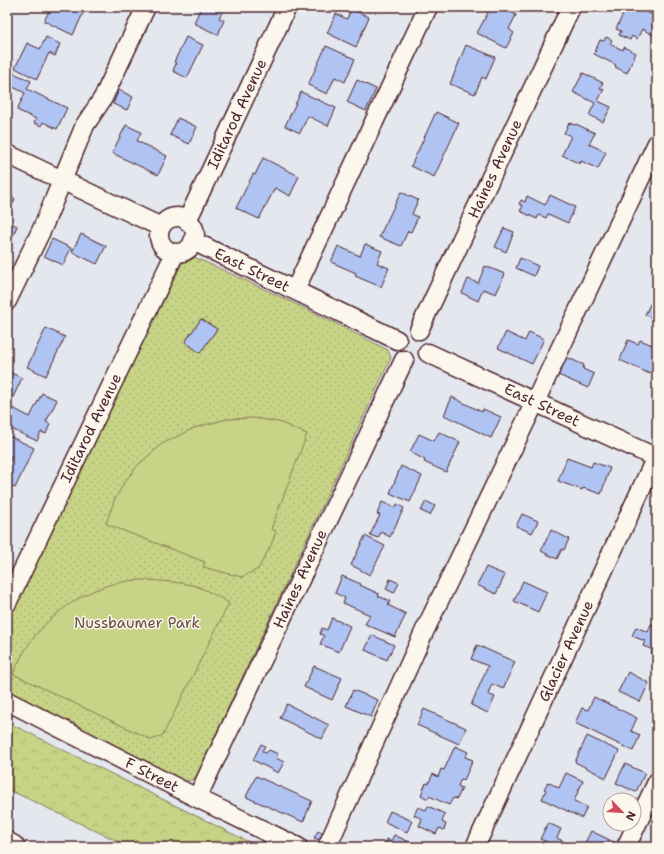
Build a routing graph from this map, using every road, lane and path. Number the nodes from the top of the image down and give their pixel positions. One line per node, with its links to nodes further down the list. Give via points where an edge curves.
1 (146, 7): 7 (street, via 103,98 86,125)
2 (287, 7): 8 (street, Iditarod Avenue)
3 (428, 7): 12 (street)
4 (571, 7): 14 (street, Haines Avenue)
5 (657, 143): 18 (street)
6 (7, 154): 7 (street)
7 (62, 180): 9 (street); 13 (street, via 42,229)
8 (187, 221): 9 (street, via 176,217 164,222); 10 (street, via 194,230)
9 (161, 227): 11 (street, via 161,244 165,249)
10 (193, 241): 11 (street, via 186,250); 12 (street, East Street)
11 (175, 253): 20 (street, Iditarod Avenue)
12 (295, 290): 15 (street, East Street)
13 (7, 301)
14 (419, 330): 15 (street, via 403,332); 16 (street, via 429,342)
15 (397, 340): 17 (street, via 397,351)
16 (428, 353): 17 (street, via 420,361); 18 (street, East Street)
17 (404, 360): 23 (street, Haines Avenue)
18 (535, 402): 19 (street, East Street); 27 (street, via 424,632)
19 (657, 457): 28 (street, Glacier Avenue)
20 (7, 603)
21 (7, 701): 23 (street, F Street)
22 (657, 782): 29 (street)
23 (197, 798): 26 (street, F Street)
24 (7, 841): 25 (street)
25 (16, 847)
26 (296, 847)
27 (328, 847)
28 (475, 847)
29 (626, 847)

